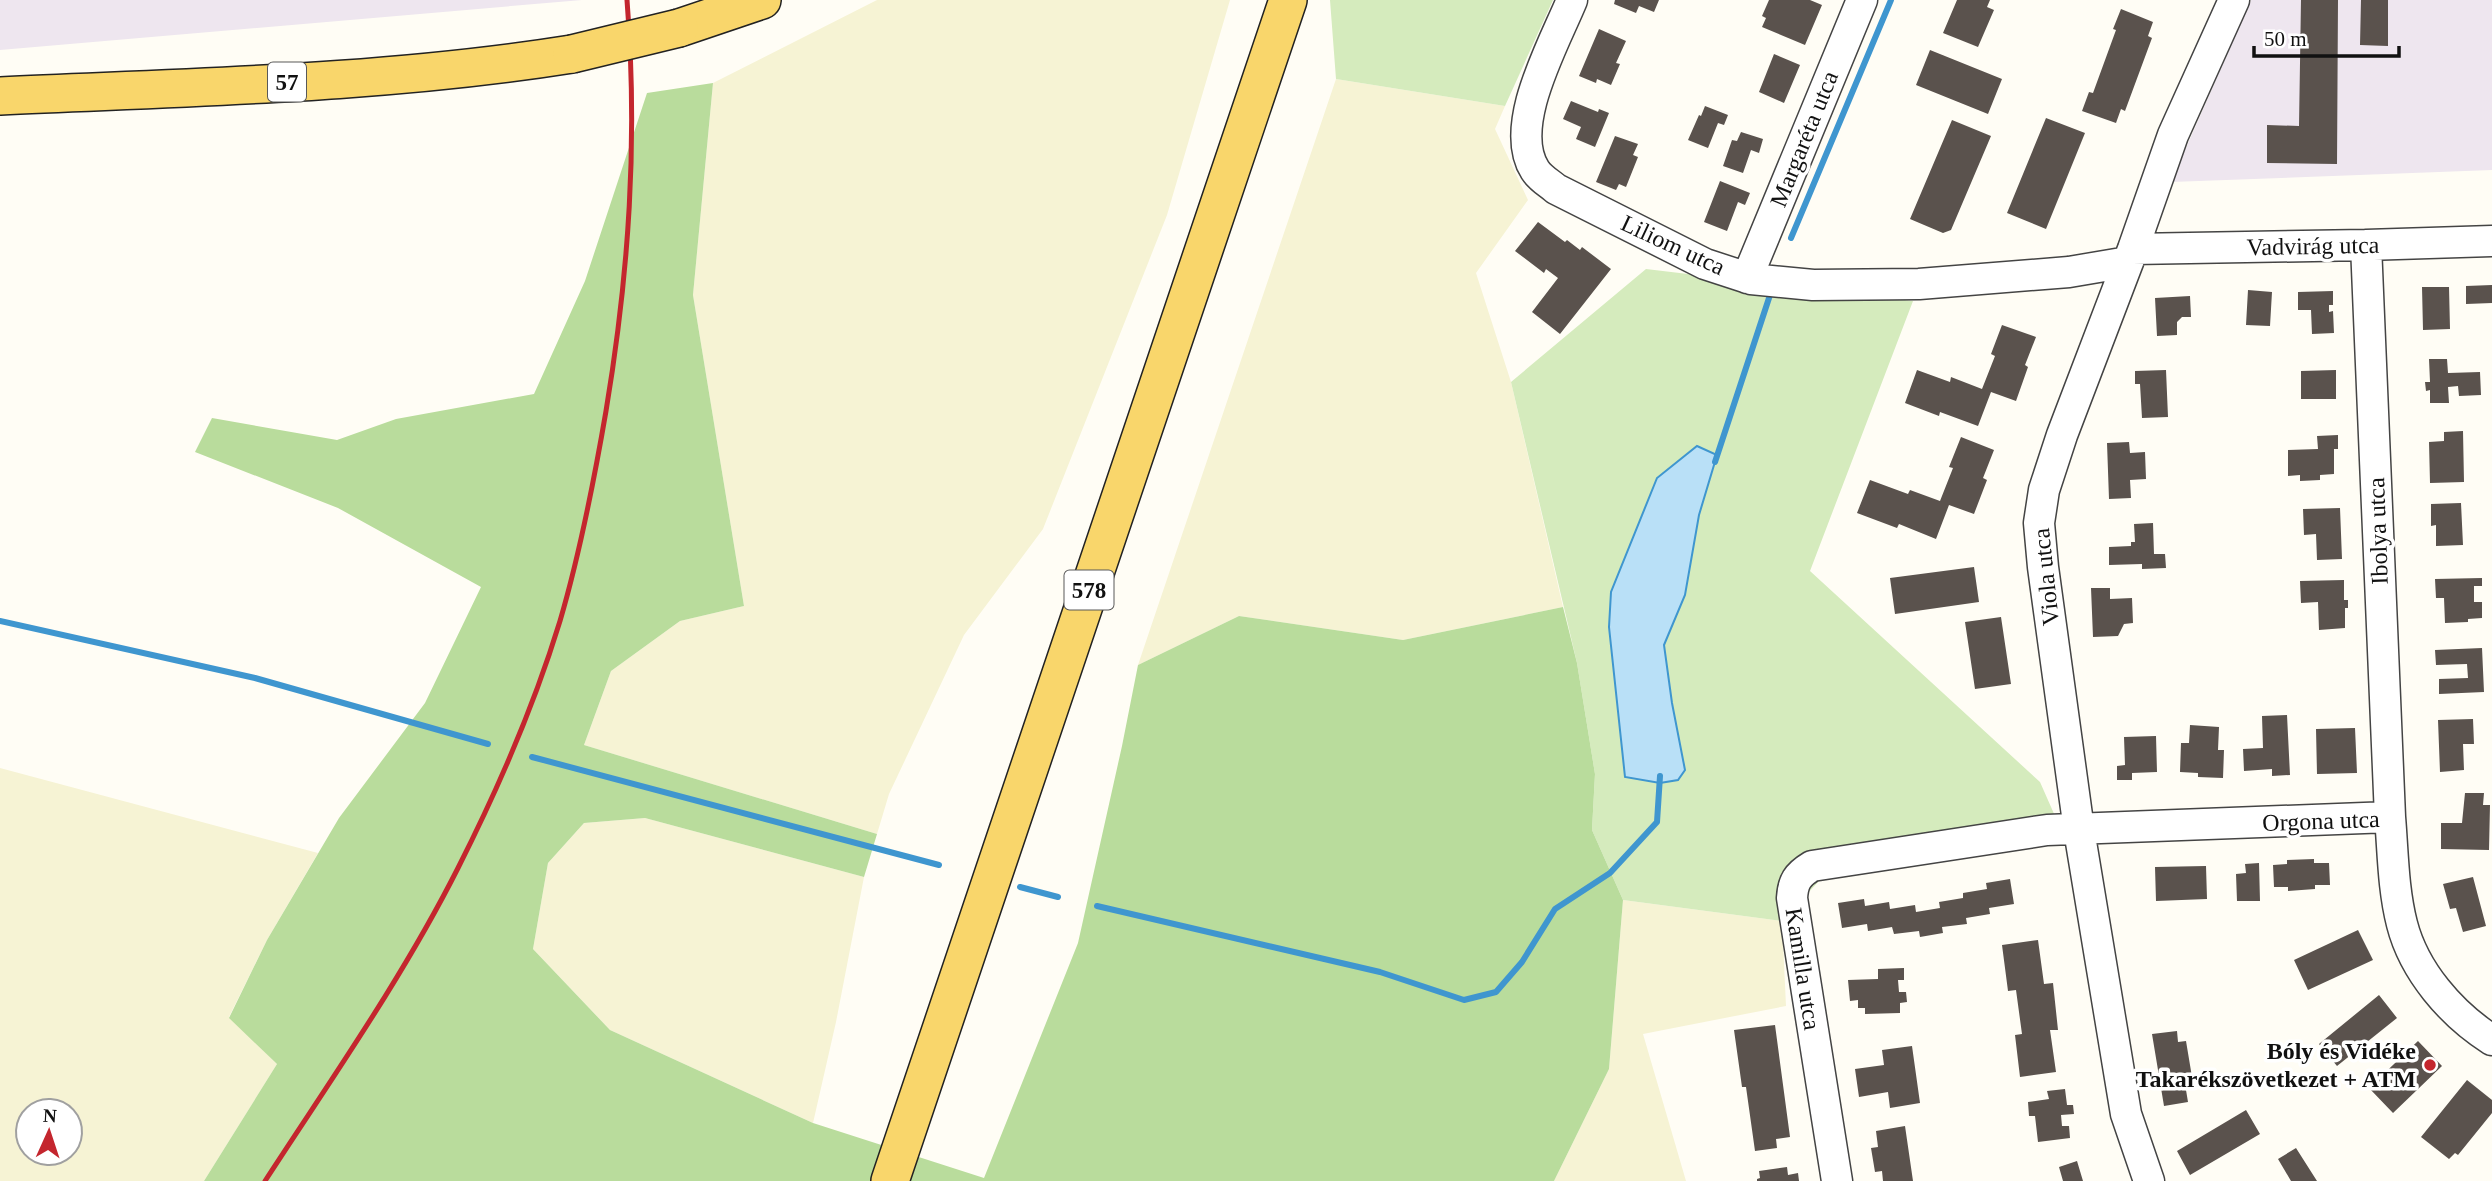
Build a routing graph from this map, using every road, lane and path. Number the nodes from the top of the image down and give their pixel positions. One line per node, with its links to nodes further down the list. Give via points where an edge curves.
1 (762, 0): 6 (main road, 57, bridge, via 679,28 505,65 404,75)
2 (1288, 0): 14 (main road, 578)
3 (1572, 0): 10 (street, Liliom utca, via 1530,103 1525,130 1537,173 1556,189 1705,264)
4 (1862, 0): 10 (street, Margaréta utca)
5 (2234, 0): 9 (street, Viola utca, via 2173,135)
6 (0, 96)
7 (2492, 241): 8 (street, Vadvirág utca)
8 (2366, 245): 9 (street, Vadvirág utca); 11 (street, Ibolya utca)
9 (2130, 255): 10 (street, Liliom utca, via 2069,272 1919,284 1813,285); 12 (street, Viola utca, via 2062,435 2044,490 2039,523)
10 (1747, 278)
11 (2390, 817): 12 (street, Orgona utca); 13 (street, Orgona utca, via 2396,888 2411,950 2447,1002)
12 (2079, 830): 15 (street, Kamilla utca, via 1812,866 1800,873 1792,898); 16 (street, Viola utca, via 2126,1114)
13 (2492, 1040)
14 (890, 1181)
15 (1837, 1181)
16 (2149, 1181)

